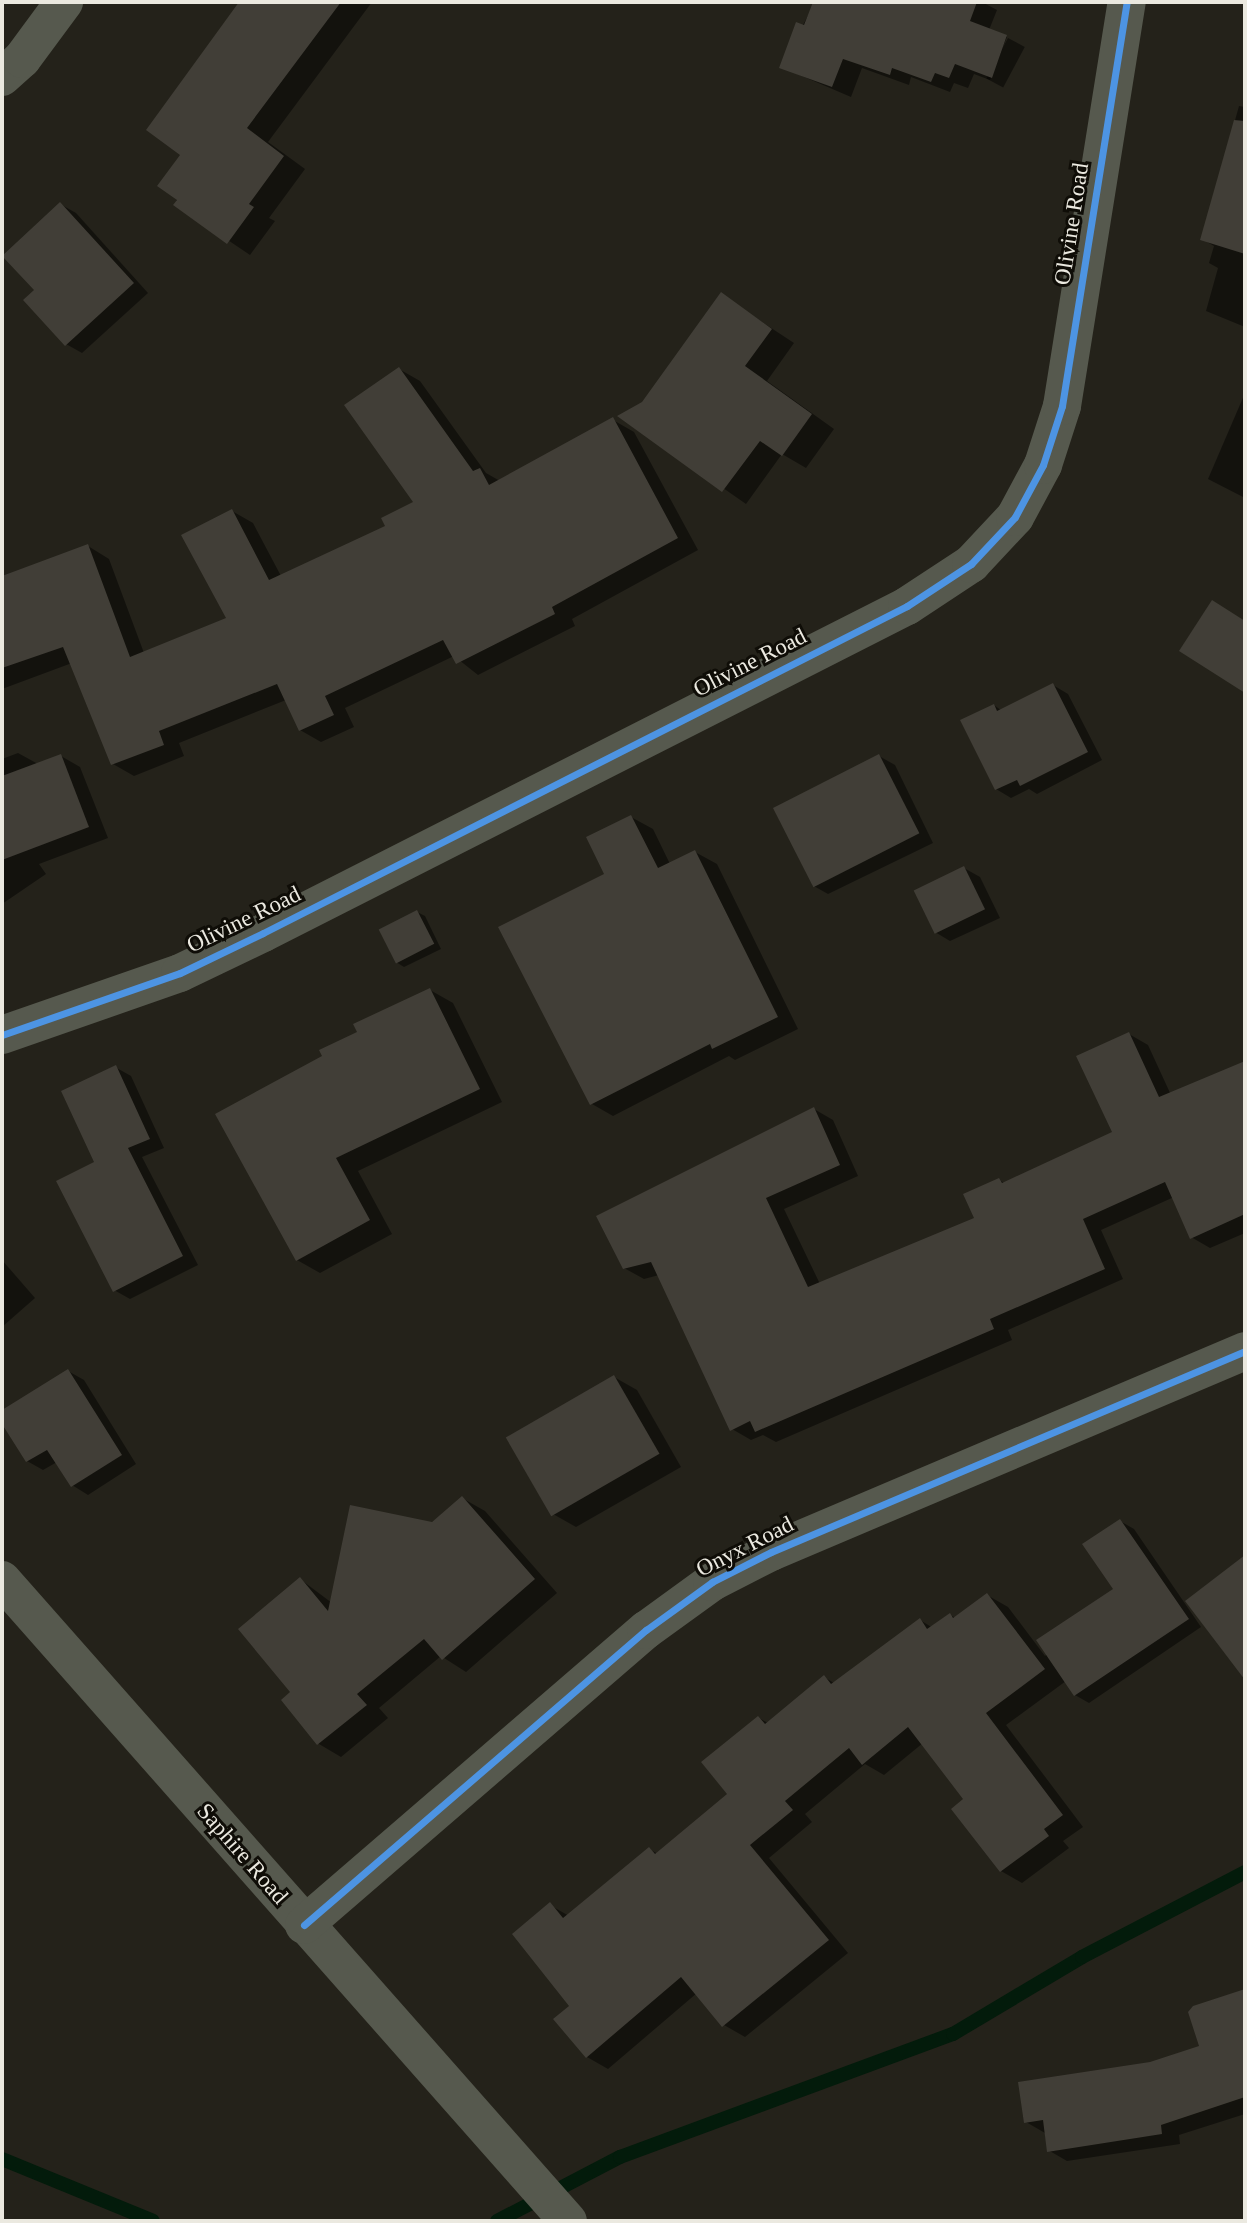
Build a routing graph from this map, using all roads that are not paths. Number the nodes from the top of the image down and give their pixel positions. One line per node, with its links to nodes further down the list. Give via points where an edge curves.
1 (64, 2): 3 (street, via 22,59)
2 (1127, 2): 4 (street, Olivine Road, via 1062,406 1043,465 1014,517 971,564 907,606 263,933 180,973)
3 (2, 77)
4 (2, 1035)
5 (1245, 1351): 7 (street, Onyx Road, via 712,1581 646,1630)
6 (2, 1580): 7 (street, Saphire Road)
7 (304, 1924): 8 (street, Saphire Road)
8 (566, 2219)

